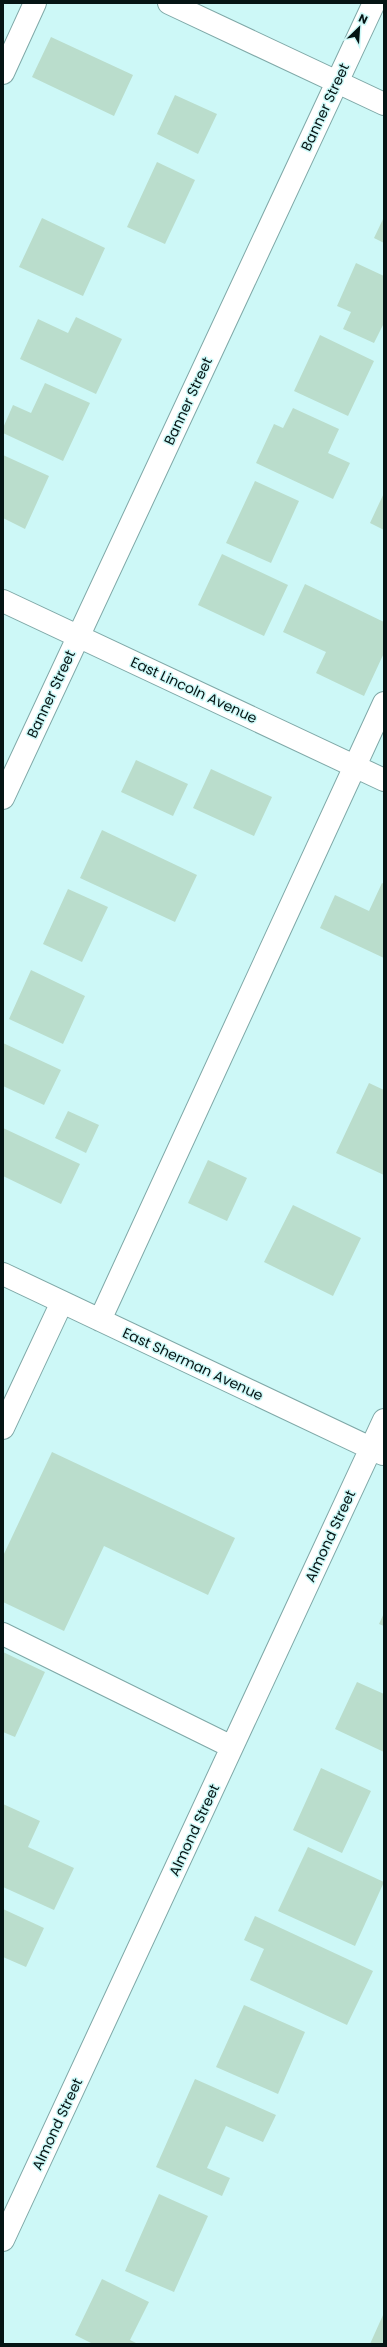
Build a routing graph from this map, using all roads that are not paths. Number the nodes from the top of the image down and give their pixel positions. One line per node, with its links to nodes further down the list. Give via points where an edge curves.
1 (36, 3): 4 (street)
2 (169, 3): 5 (street)
3 (374, 3): 5 (street, Banner Street)
4 (3, 73)
5 (337, 82): 6 (street); 8 (street, Banner Street)
6 (384, 104)
7 (3, 601): 8 (street, East Lincoln Avenue)
8 (78, 636): 10 (street, East Lincoln Avenue); 12 (street, Banner Street)
9 (384, 703): 10 (street)
10 (355, 766): 11 (street, East Lincoln Avenue); 15 (street)
11 (384, 780)
12 (3, 798)
13 (3, 1274): 14 (street, East Sherman Avenue)
14 (62, 1302): 15 (street, East Sherman Avenue); 17 (street)
15 (100, 1320): 18 (street, East Sherman Avenue)
16 (384, 1420): 18 (street, Almond Street)
17 (3, 1428)
18 (377, 1451): 20 (street, Almond Street)
19 (3, 1634): 20 (street)
20 (232, 1747): 21 (street, Almond Street)
21 (3, 2240)

